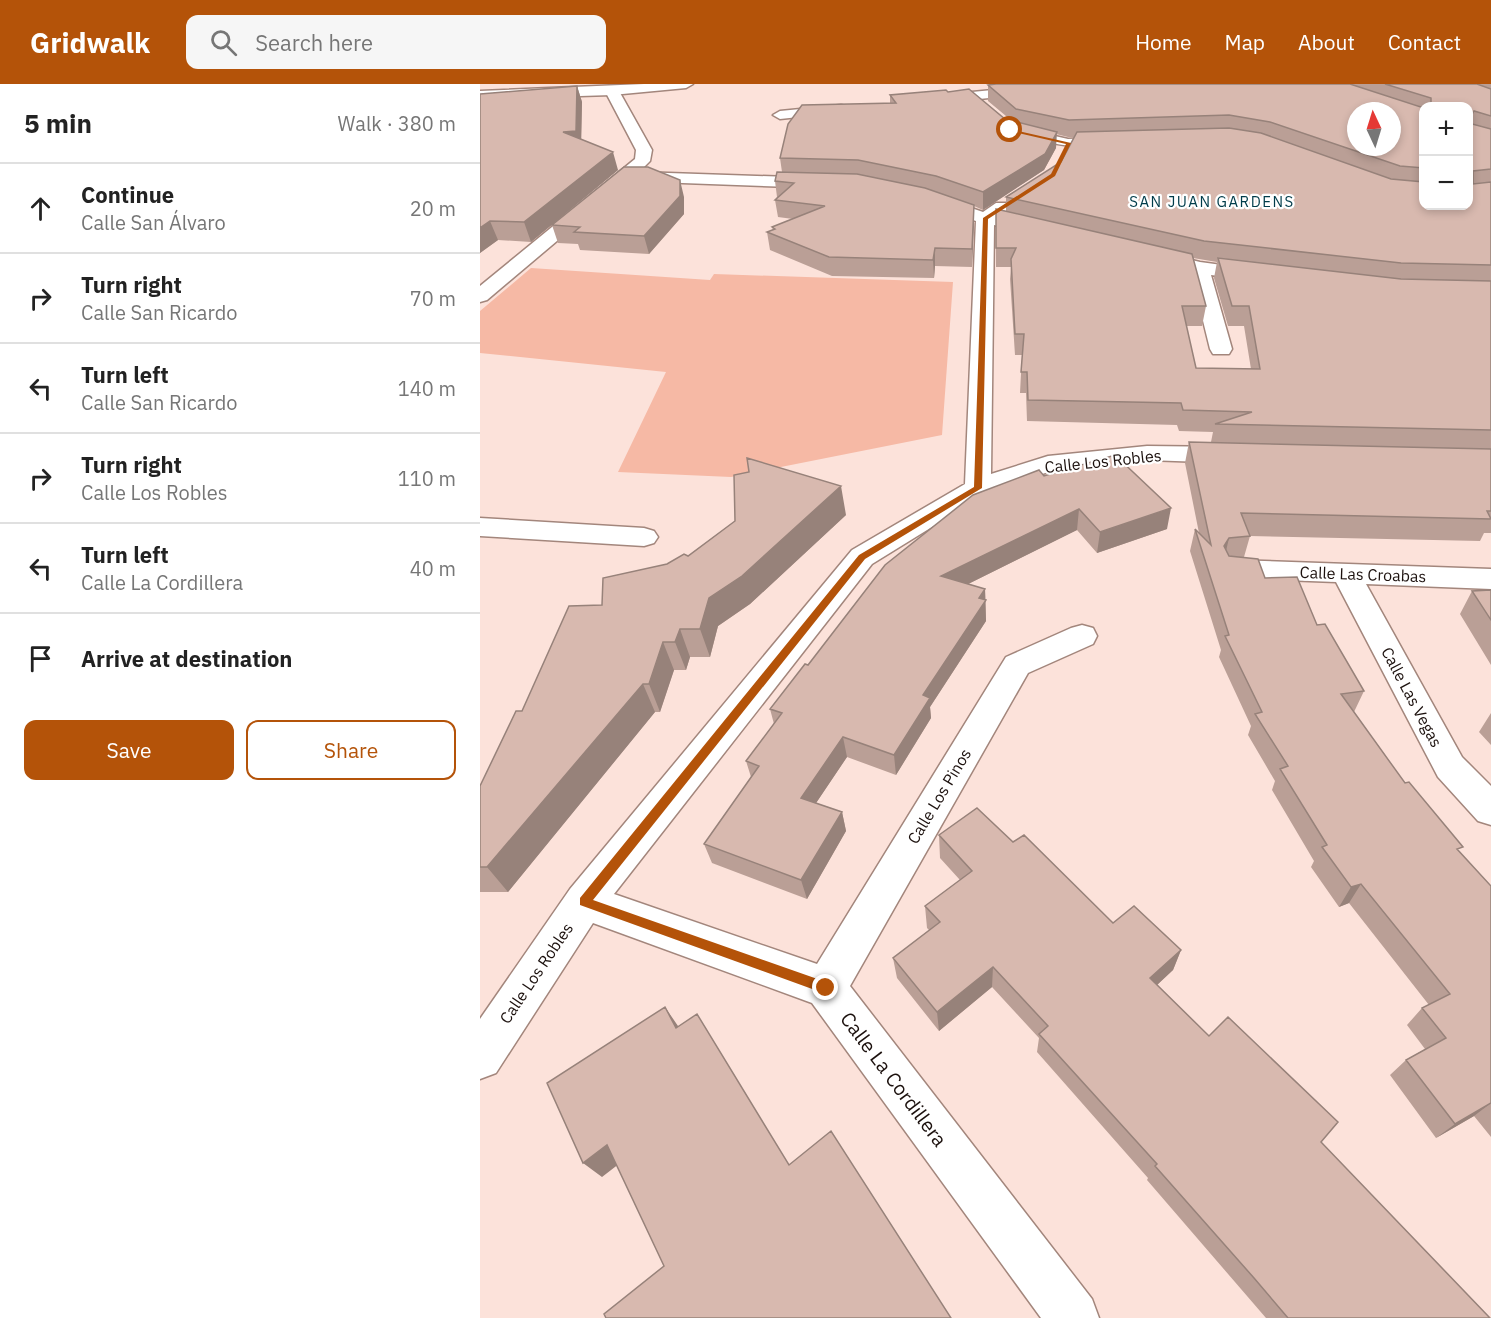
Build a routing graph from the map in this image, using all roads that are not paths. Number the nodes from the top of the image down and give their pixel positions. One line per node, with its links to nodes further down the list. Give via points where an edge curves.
1 (686, 84): 2 (street)
2 (612, 91): 4 (street); 14 (street, via 644,150 642,161)
3 (1022, 91): 5 (street)
4 (480, 95)
5 (971, 96): 6 (street); 8 (street)
6 (915, 101)
7 (859, 107): 9 (street)
8 (985, 108)
9 (780, 115)
10 (999, 120): 12 (street, via 1010,130)
11 (1128, 140): 12 (street)
12 (1068, 143): 13 (street)
13 (1058, 164)
14 (624, 176): 15 (street); 23 (street)
15 (842, 184)
16 (909, 195): 18 (street)
17 (1014, 200): 18 (street)
18 (985, 218): 19 (street); 26 (street)
19 (1053, 234)
20 (1132, 252): 21 (street)
21 (1200, 268): 22 (street); 24 (street)
22 (1280, 278)
23 (480, 296)
24 (1221, 349)
25 (1254, 456): 26 (street, Calle Los Robles, via 1147,453 1048,464)
26 (978, 488): 34 (street, Calle Los Robles, via 862,557)
27 (480, 527): 28 (street)
28 (644, 537)
29 (1234, 568): 30 (street, Calle Las Croabas)
30 (1346, 574): 31 (street, Calle Las Croabas); 33 (street, Calle Las Vegas, via 1450,767)
31 (1491, 579)
32 (1082, 636): 35 (street, Calle Los Pinos, via 1017,665)
33 (1491, 810)
34 (584, 902): 35 (street); 36 (street, Calle Los Robles)
35 (826, 988): 37 (street, Calle La Cordillera)
36 (480, 1056)
37 (1073, 1318)

